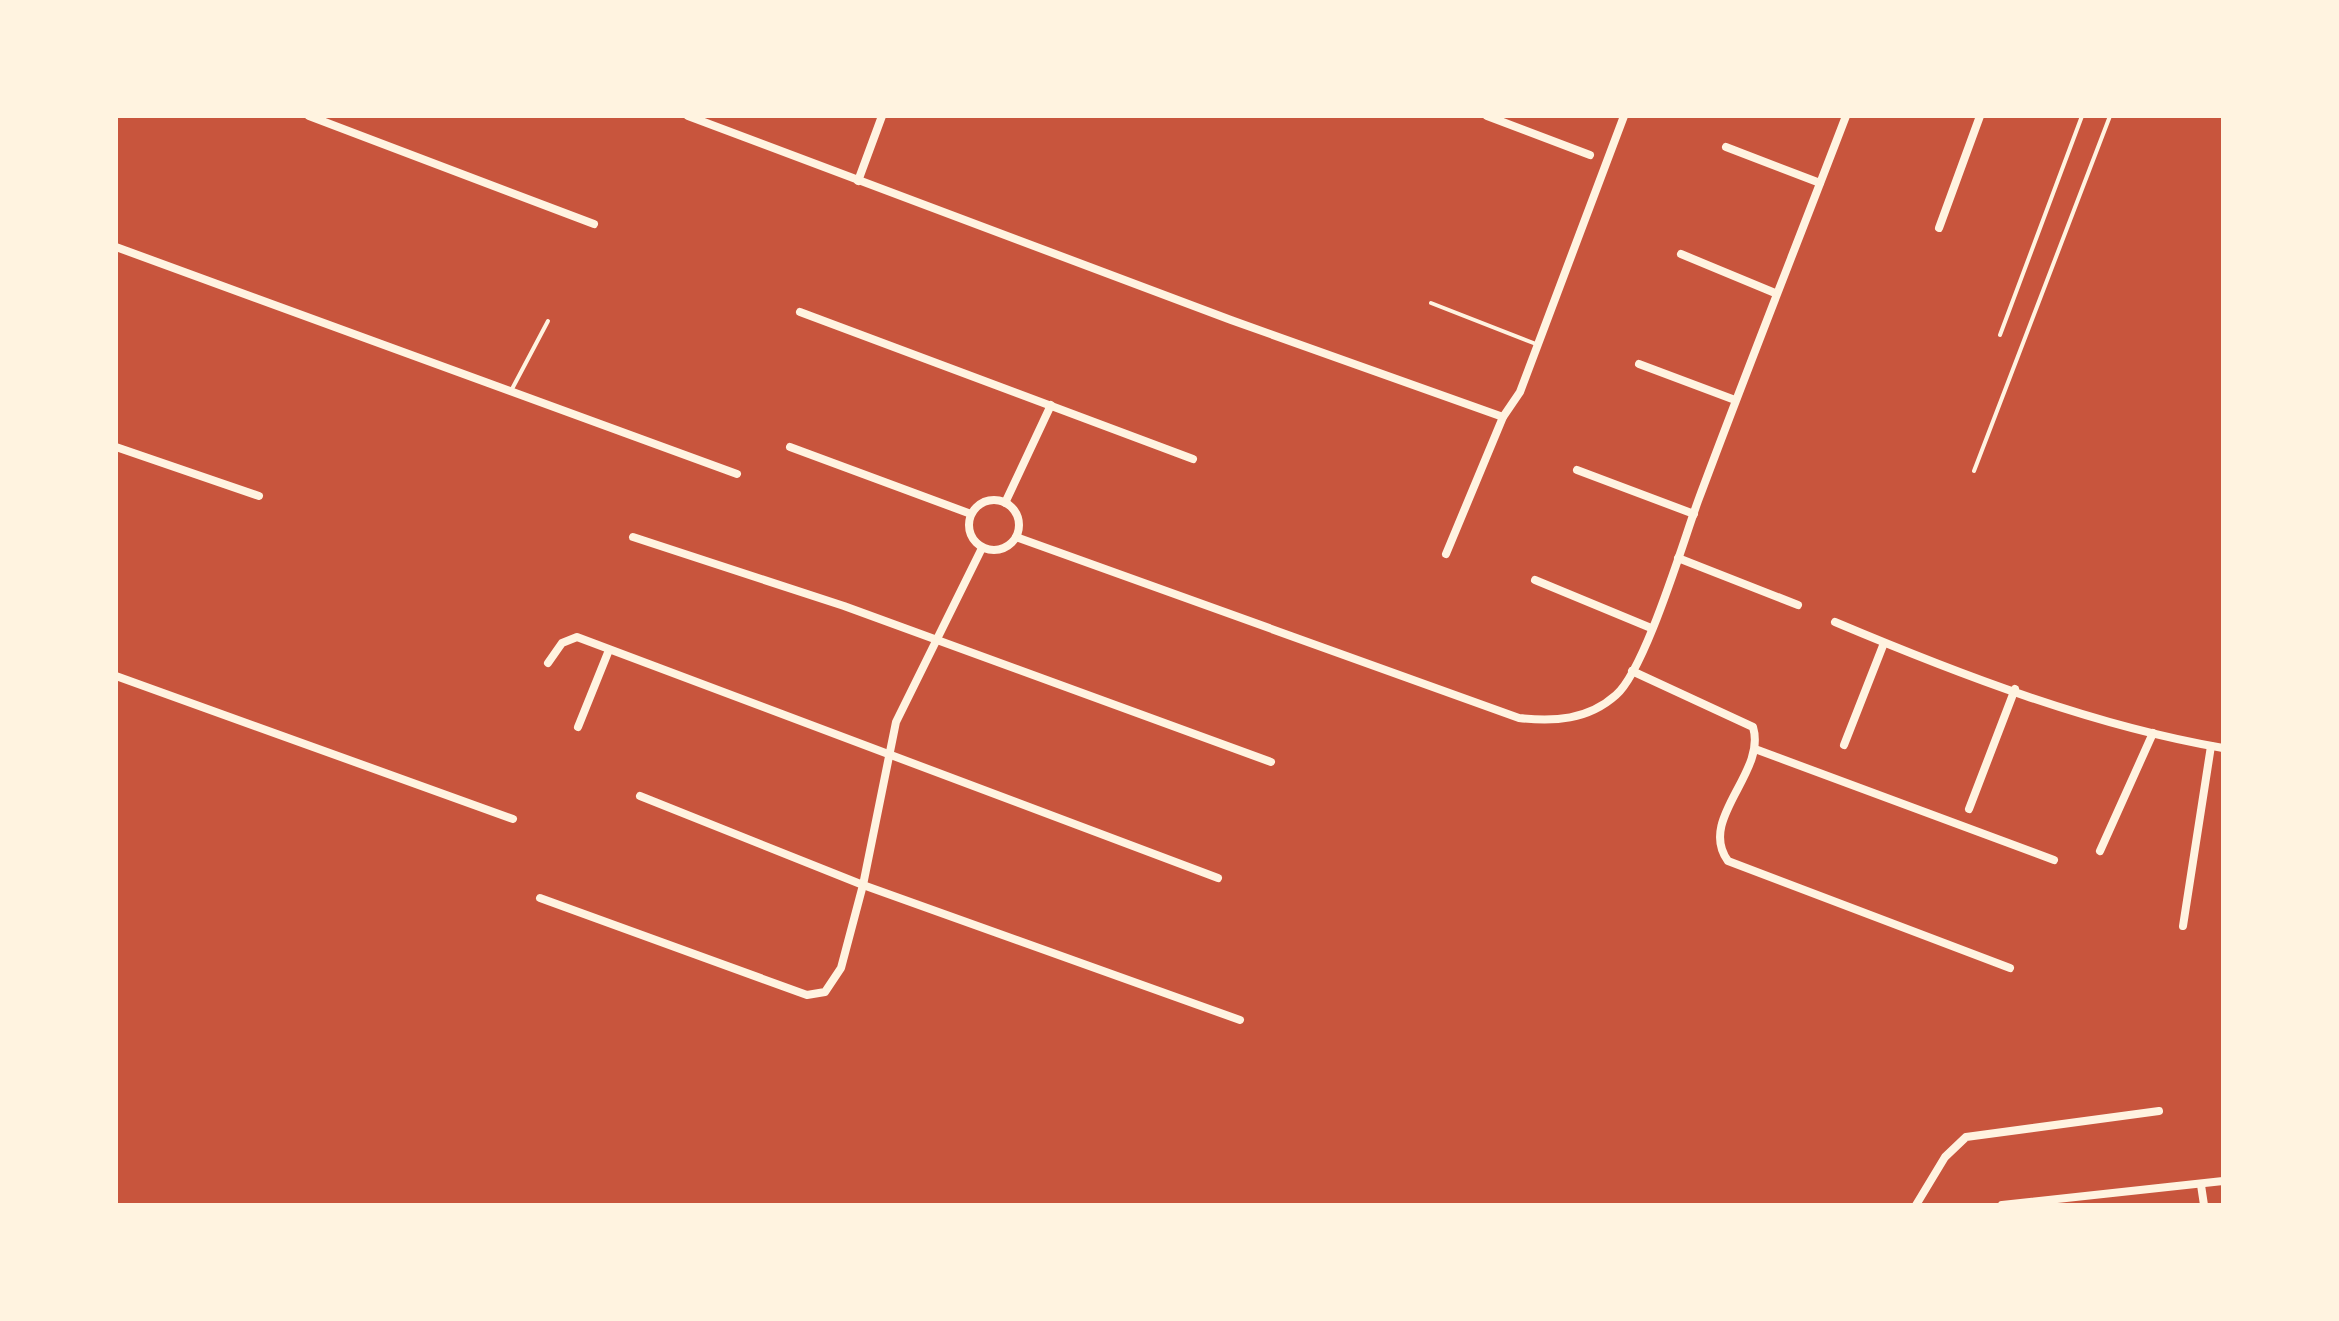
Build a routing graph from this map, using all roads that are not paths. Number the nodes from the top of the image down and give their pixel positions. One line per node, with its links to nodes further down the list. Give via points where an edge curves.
1 (309, 116): 14 (street)
2 (688, 116): 12 (street)
3 (882, 116): 12 (street)
4 (1487, 116): 11 (street)
5 (1624, 116): 23 (street)
6 (1846, 116): 13 (street)
7 (1980, 116): 15 (street)
8 (2082, 116): 22 (lane)
9 (2110, 116): 33 (lane)
10 (1726, 147): 13 (street)
11 (1590, 155)
12 (858, 181): 28 (street)
13 (1820, 183): 18 (street)
14 (594, 224)
15 (1939, 228)
16 (116, 247): 25 (street)
17 (1681, 254): 18 (street)
18 (1775, 293): 26 (street)
19 (1431, 303): 23 (lane)
20 (800, 312): 27 (street)
21 (548, 321): 25 (lane)
22 (2000, 335)
23 (1538, 344): 28 (street, via 1513,406)
24 (1639, 364): 26 (street)
25 (511, 391): 34 (street)
26 (1735, 400): 38 (street)
27 (1051, 405): 31 (street); 36 (street)
28 (1503, 417): 42 (street)
29 (116, 447): 35 (street)
30 (790, 447): 37 (street)
31 (1193, 459)
32 (1577, 470): 38 (street)
33 (1974, 471)
34 (737, 474)
35 (259, 496)
36 (1005, 503): 37 (street, via 986,501); 40 (street, via 1018,518)
37 (971, 514): 41 (street, via 969,533)
38 (1694, 514): 43 (street)
39 (633, 537): 48 (street)
40 (1016, 537): 41 (street, via 1001,549); 52 (street, via 1519,718 1553,722 1578,716 1619,694)
41 (982, 548): 48 (street)
42 (1446, 554)
43 (1678, 558): 45 (street); 47 (street)
44 (1535, 580): 47 (street)
45 (1798, 605)
46 (1835, 622): 49 (street)
47 (1651, 628): 52 (street)
48 (937, 639): 61 (street, via 896,722); 62 (street)
49 (1884, 643): 54 (street); 57 (street)
50 (609, 650): 51 (street, via 571,638); 55 (street); 61 (street)
51 (548, 663)
52 (1632, 671): 60 (street, via 1745,720 1753,727)
53 (116, 676): 65 (street)
54 (2015, 689): 56 (street); 64 (street)
55 (578, 727)
56 (2153, 733): 58 (street); 66 (street)
57 (1844, 745)
58 (2211, 746): 59 (street); 71 (street)
59 (2223, 748)
60 (1755, 749): 67 (street); 72 (street, via 1719,832 1719,849 1728,861)
61 (888, 753): 68 (street); 69 (street)
62 (1271, 762)
63 (640, 796): 69 (street)
64 (1969, 809)
65 (513, 819)
66 (2100, 851)
67 (2054, 860)
68 (1218, 878)
69 (863, 885): 70 (street, via 841,968 834,983 817,995); 73 (street)
70 (540, 898)
71 (2183, 926)
72 (2010, 968)
73 (1240, 1020)
74 (2159, 1111): 77 (street, via 1966,1137 1945,1157)
75 (2223, 1181): 76 (street)
76 (2201, 1185): 78 (street); 79 (street)
77 (1916, 1205)
78 (2002, 1205)
79 (2204, 1205)

